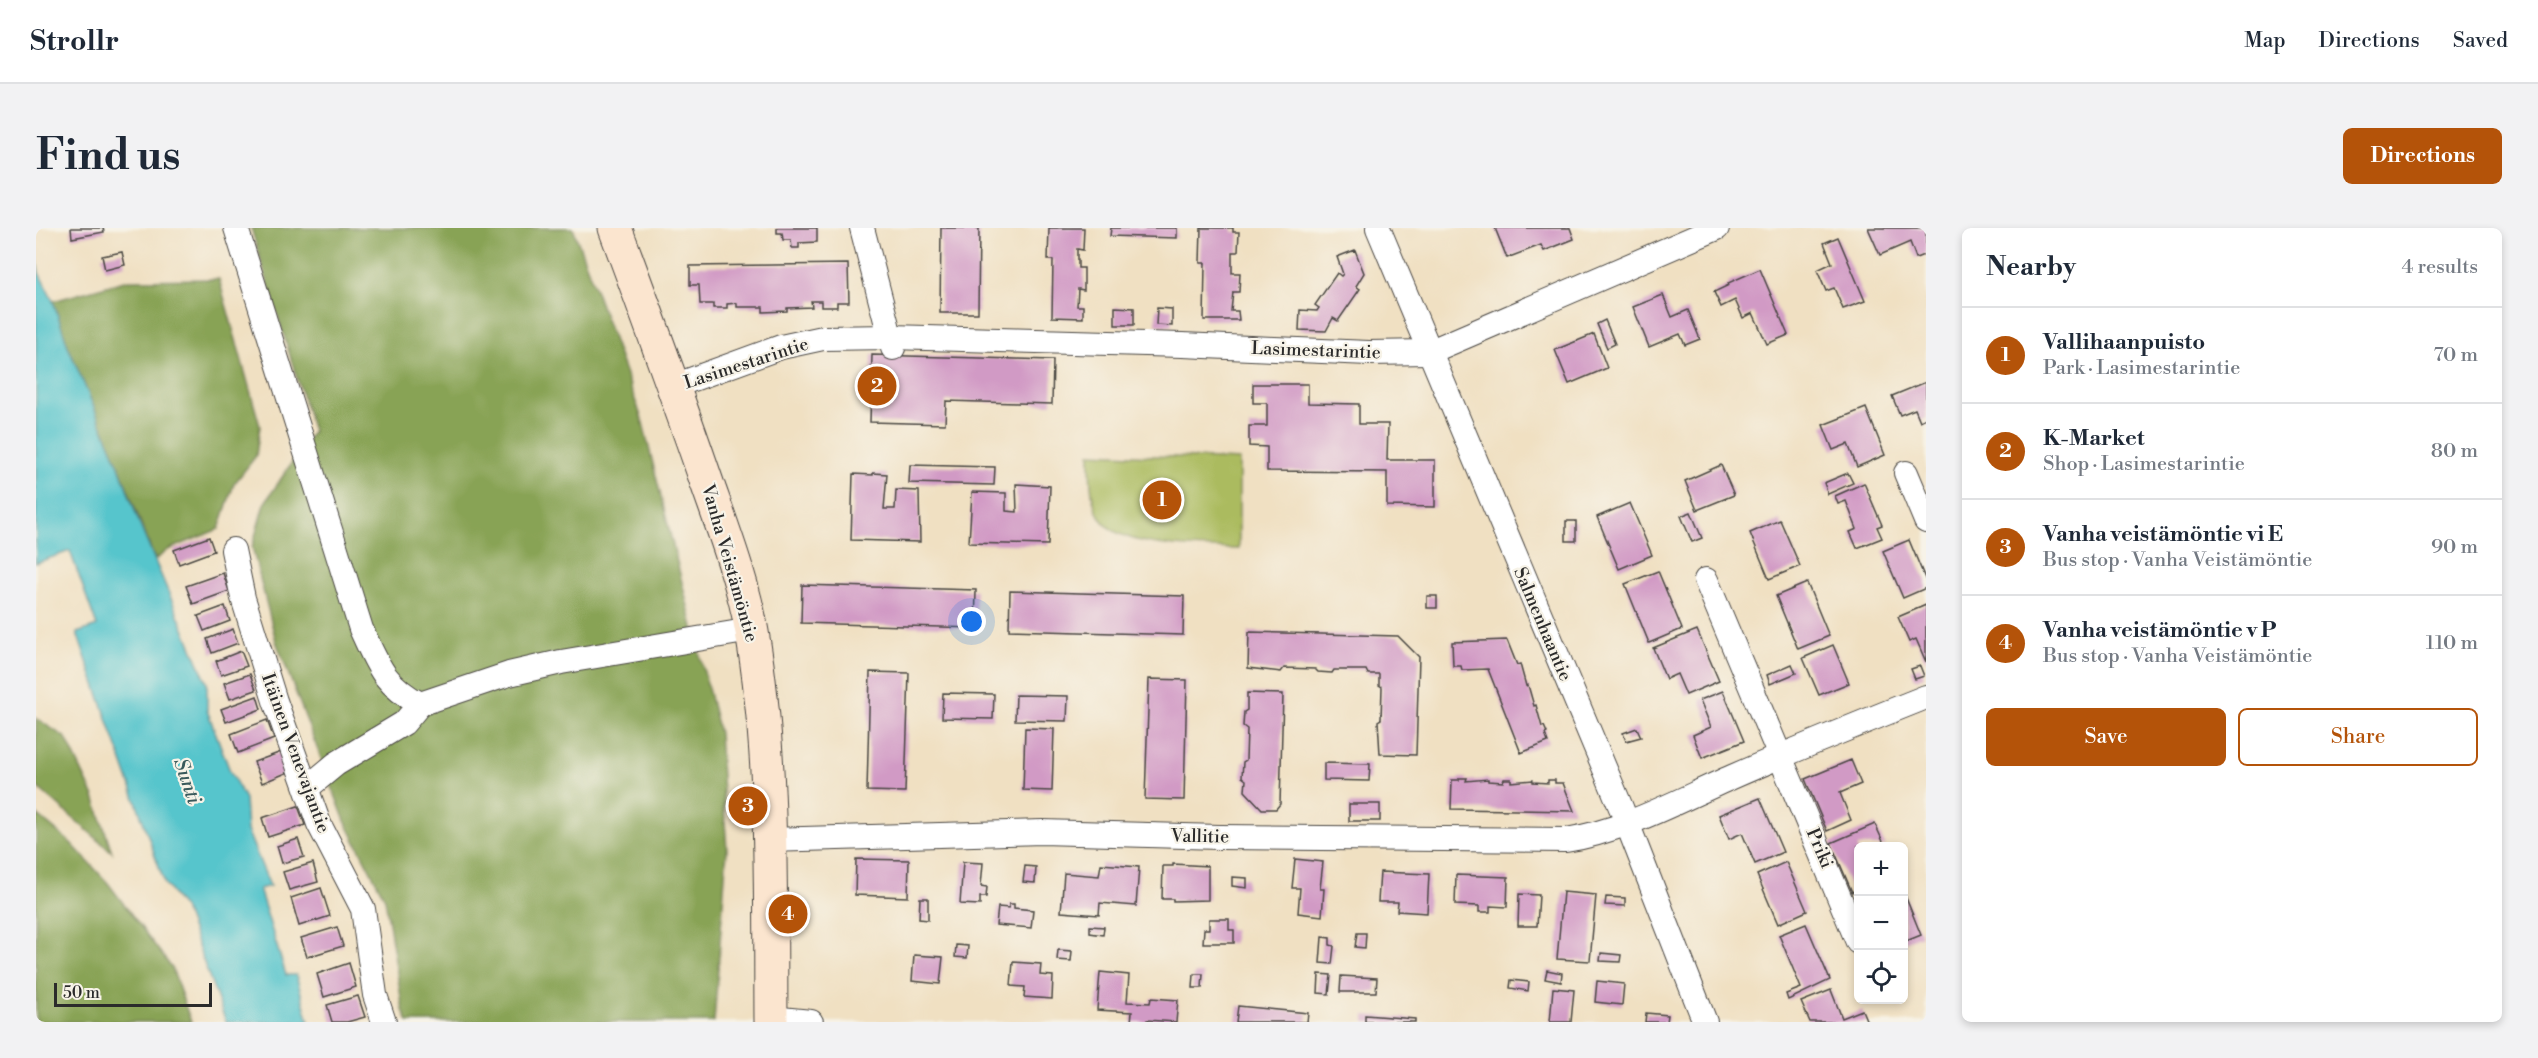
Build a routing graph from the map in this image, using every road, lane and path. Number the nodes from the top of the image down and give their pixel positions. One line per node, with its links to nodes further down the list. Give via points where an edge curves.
1 (236, 228): 15 (street, via 361,629 384,678)
2 (615, 228): 8 (street, Vanha Veistämöntie)
3 (862, 228): 6 (street)
4 (1378, 228): 7 (street, Salmenhaantie)
5 (1717, 228): 7 (street, Lasimestarintie)
6 (892, 342): 7 (street, Lasimestarintie); 8 (street, Lasimestarintie, via 824,338 782,347)
7 (1429, 352): 18 (street, Salmenhaantie)
8 (674, 386): 13 (street, Vanha Veistämöntie, via 729,546)
9 (1906, 473): 10 (street)
10 (1926, 521)
11 (233, 550): 17 (street, Itäinen Venevajantie, via 275,702)
12 (1706, 580): 16 (street, Priki)
13 (752, 630): 15 (street, via 561,662 509,674); 19 (street, Vanha Veistämöntie, via 765,731)
14 (1926, 697): 16 (street)
15 (420, 704): 17 (street, via 404,723 336,764)
16 (1781, 755): 18 (street); 20 (street, Priki)
17 (307, 788): 22 (street, Itäinen Venevajantie, via 319,824 363,909 375,995)
18 (1627, 824): 19 (street, Vallitie, via 1566,840 1042,832); 24 (street, Salmenhaantie)
19 (770, 840): 21 (street, Vanha Veistämöntie)
20 (1854, 932)
21 (771, 1020): 23 (street)
22 (384, 1022)
23 (811, 1022)
24 (1705, 1022)

